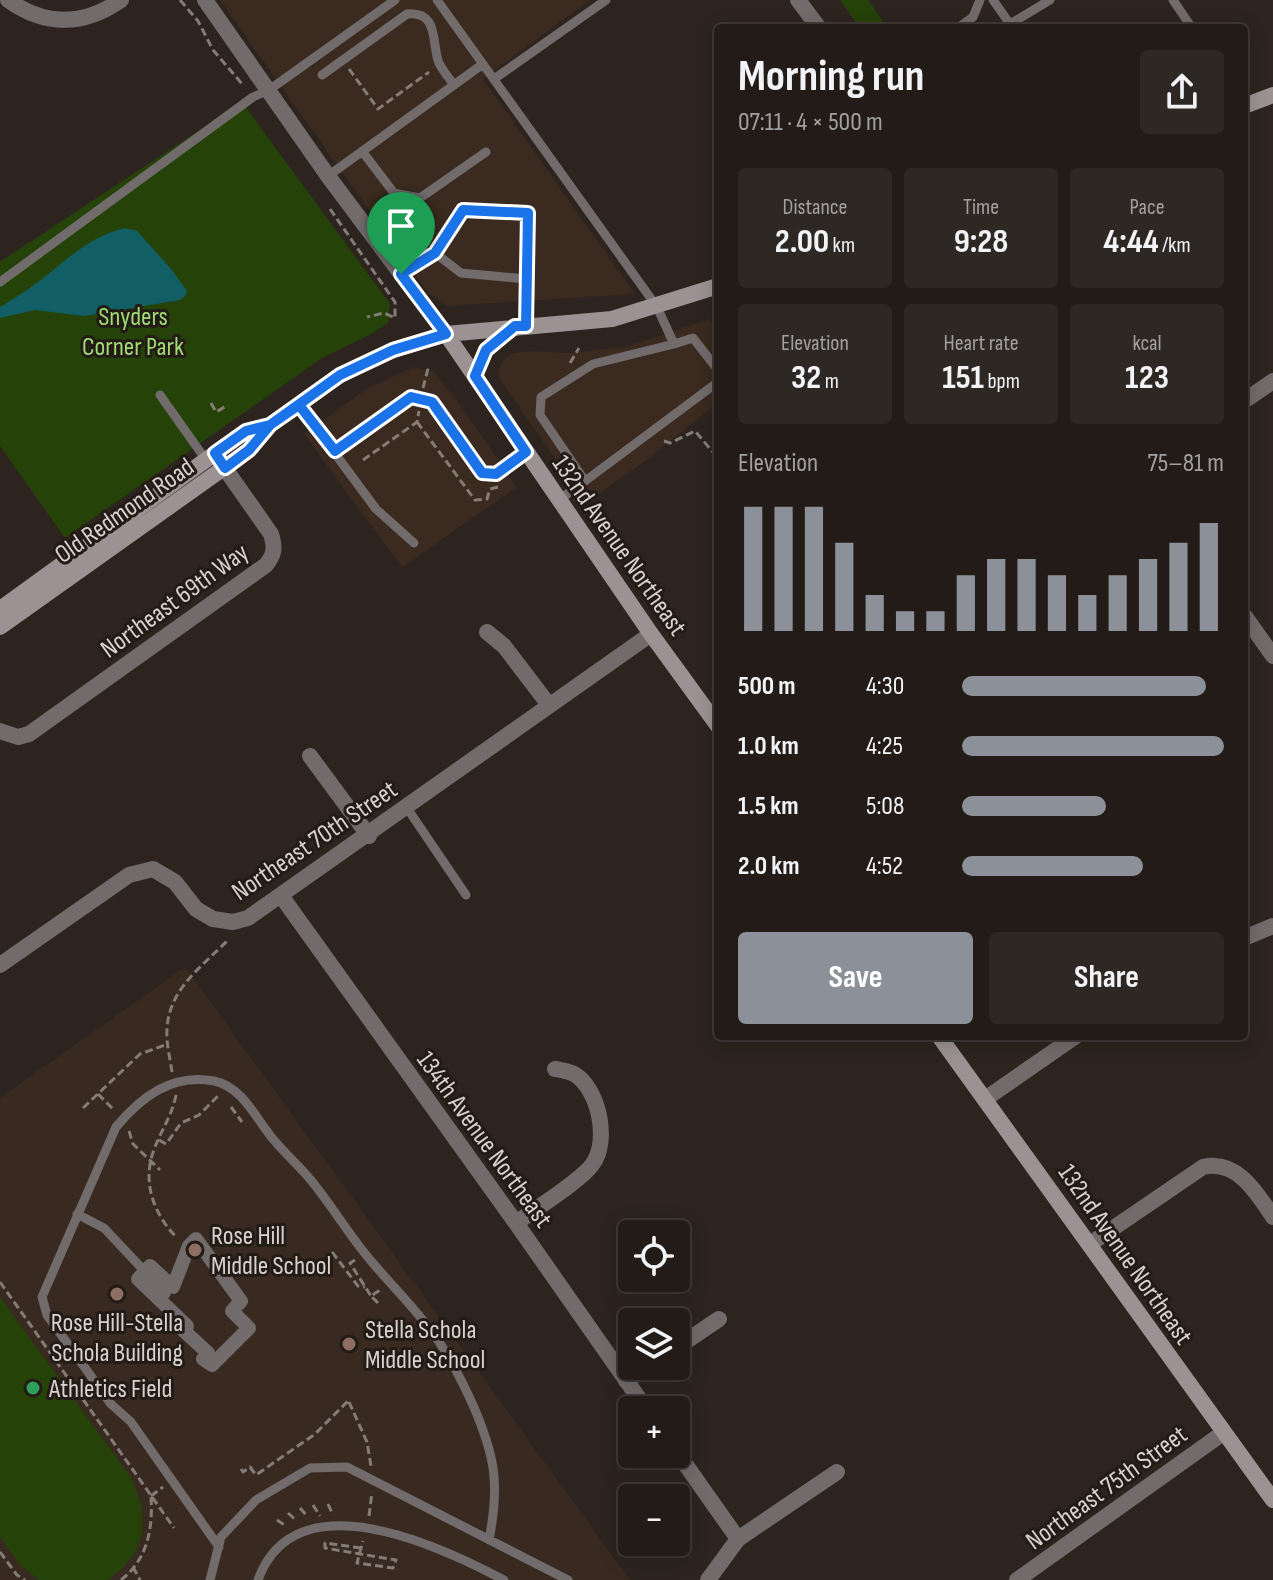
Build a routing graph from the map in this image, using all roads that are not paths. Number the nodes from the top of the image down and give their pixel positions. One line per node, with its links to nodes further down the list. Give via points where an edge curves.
1 (8, 0): 2 (street, via 39,17 79,21 102,14)
2 (121, 0)
3 (205, 0): 21 (street, 132nd Avenue Northeast)
4 (395, 0): 21 (lane)
5 (437, 0): 17 (lane)
6 (606, 0): 19 (lane)
7 (798, 0): 12 (street)
8 (980, 0): 13 (lane)
9 (993, 0): 14 (lane)
10 (1050, 0): 15 (lane)
11 (1173, 0): 16 (lane)
12 (816, 24)
13 (963, 24)
14 (1006, 24)
15 (1010, 24)
16 (1189, 24)
17 (483, 64): 19 (lane); 20 (lane)
18 (322, 75): 20 (lane, via 415,13 434,30 438,59)
19 (494, 79): 32 (lane)
20 (454, 85): 24 (lane)
21 (261, 94): 26 (street, 132nd Avenue Northeast); 30 (lane)
22 (1273, 95): 23 (main road)
23 (1248, 104)
24 (362, 151): 25 (lane, via 394,193 420,198); 26 (lane)
25 (486, 152)
26 (328, 176): 28 (street, 132nd Avenue Northeast)
27 (435, 253): 28 (lane); 29 (lane, via 461,273); 29 (lane, via 463,210 528,213)
28 (401, 274): 34 (street, 132nd Avenue Northeast)
29 (526, 279): 33 (lane)
30 (0, 282)
31 (714, 287): 32 (main road, Old Redmond Road)
32 (657, 307): 33 (main road, Old Redmond Road, via 612,319); 35 (lane)
33 (520, 326): 34 (main road, Old Redmond Road); 37 (main road, via 486,350)
34 (446, 334): 37 (main road, 132nd Avenue Northeast); 42 (main road, Old Redmond Road, via 393,350 340,375)
35 (674, 344): 36 (lane, via 693,338); 48 (lane, via 593,364 541,397 540,415)
36 (714, 365)
37 (475, 376): 45 (main road, 132nd Avenue Northeast)
38 (1273, 381): 41 (street)
39 (714, 385): 48 (lane)
40 (160, 395): 46 (lane)
41 (1248, 398)
42 (299, 405): 43 (main road, Old Redmond Road); 44 (lane)
43 (270, 425): 46 (main road, Old Redmond Road, via 246,431); 47 (main road, Old Redmond Road)
44 (335, 451): 45 (lane, via 411,397 432,402 482,473 496,474); 50 (lane, via 376,509)
45 (526, 452): 49 (main road, 132nd Avenue Northeast)
46 (210, 456): 47 (street, Northeast 69th Way); 51 (main road, Old Redmond Road)
47 (225, 468): 53 (main road, Old Redmond Road); 59 (street, Northeast 69th Way, via 271,534 273,557 29,734 18,737)
48 (585, 481): 49 (lane)
49 (559, 500): 55 (main road, 132nd Avenue Northeast)
50 (414, 543)
51 (0, 609)
52 (1248, 621): 56 (street)
53 (0, 627)
54 (487, 632): 57 (street)
55 (651, 634): 57 (street, Northeast 70th Street); 58 (main road, 132nd Avenue Northeast)
56 (1273, 656)
57 (549, 705): 61 (street, Northeast 70th Street)
58 (712, 706)
59 (0, 731)
60 (310, 756): 62 (street)
61 (407, 808): 62 (street, Northeast 70th Street); 63 (lane)
62 (369, 836): 64 (street, Northeast 70th Street)
63 (466, 895)
64 (282, 897): 67 (street, Northeast 70th Street, via 248,918 213,919 196,909 175,882 153,869 129,875); 74 (street, 134th Avenue Northeast)
65 (1273, 926): 66 (street)
66 (1248, 936)
67 (0, 965)
68 (942, 1040): 71 (main road, 132nd Avenue Northeast)
69 (1070, 1040): 71 (street)
70 (555, 1069): 74 (street, via 576,1075 593,1098 601,1119 600,1143 593,1164)
71 (985, 1099): 75 (main road, 132nd Avenue Northeast)
72 (77, 1214): 76 (lane, via 104,1228); 87 (lane, via 116,1127 144,1098 164,1086 194,1081 215,1081 234,1090 313,1182 455,1367 488,1444 496,1478); 88 (lane, via 42,1297 47,1315)
73 (1273, 1217): 75 (street, via 1253,1187 1213,1165)
74 (516, 1223): 80 (street, 134th Avenue Northeast)
75 (1090, 1244): 82 (main road, 132nd Avenue Northeast)
76 (144, 1272): 76 (street, via 138,1279 187,1326 183,1330 208,1353 203,1359 212,1365 249,1328 232,1311 241,1301 196,1239 173,1287 150,1266); 77 (lane)
77 (166, 1294)
78 (719, 1319): 79 (street)
79 (690, 1339)
80 (626, 1381): 81 (street, 134th Avenue Northeast)
81 (637, 1396)
82 (1223, 1433): 85 (main road, 132nd Avenue Northeast); 94 (street, Northeast 75th Street)
83 (688, 1468): 86 (street)
84 (837, 1472): 86 (street)
85 (1273, 1500)
86 (738, 1539): 93 (street)
87 (489, 1540): 88 (lane, via 347,1467 328,1466 310,1468 256,1500 221,1537); 92 (lane)
88 (219, 1547): 89 (lane)
89 (210, 1580)
90 (258, 1580): 91 (lane, via 274,1549 293,1535 327,1525 384,1531)
91 (504, 1580)
92 (568, 1580)
93 (708, 1580)
94 (1017, 1580)

